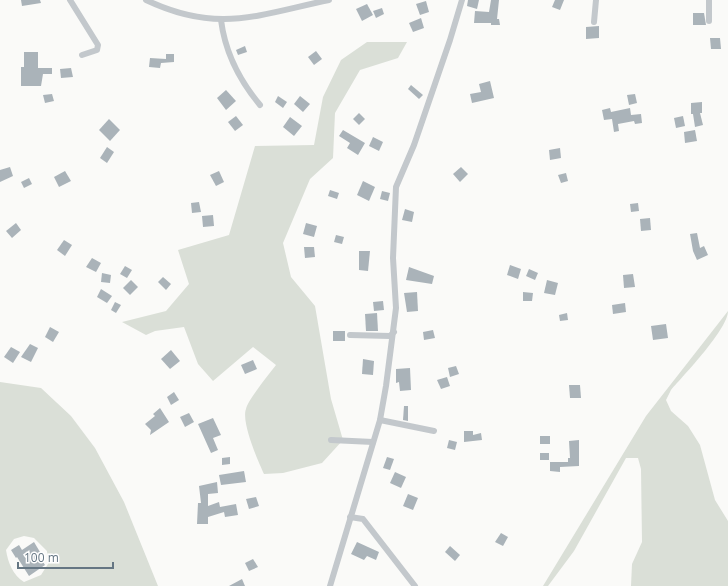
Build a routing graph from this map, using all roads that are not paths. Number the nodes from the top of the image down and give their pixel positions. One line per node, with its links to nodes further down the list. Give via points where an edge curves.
1 (70, 0): 10 (street, via 98,45 97,50)
2 (146, 0): 7 (street, via 186,16)
3 (329, 0): 7 (street, via 247,18)
4 (462, 0): 12 (street, via 414,145 396,187 393,258 396,284)
5 (596, 0): 9 (street)
6 (709, 0): 8 (street)
7 (222, 20): 11 (street, via 233,64)
8 (709, 21)
9 (594, 22)
10 (82, 55)
11 (260, 104)
12 (394, 332): 13 (street, via 390,336); 14 (street)
13 (350, 335)
14 (380, 420): 15 (street); 17 (street)
15 (434, 431)
16 (332, 440): 17 (street)
17 (373, 442): 18 (street)
18 (350, 517): 19 (street); 20 (street, via 363,518)
19 (330, 586)
20 (415, 586)

